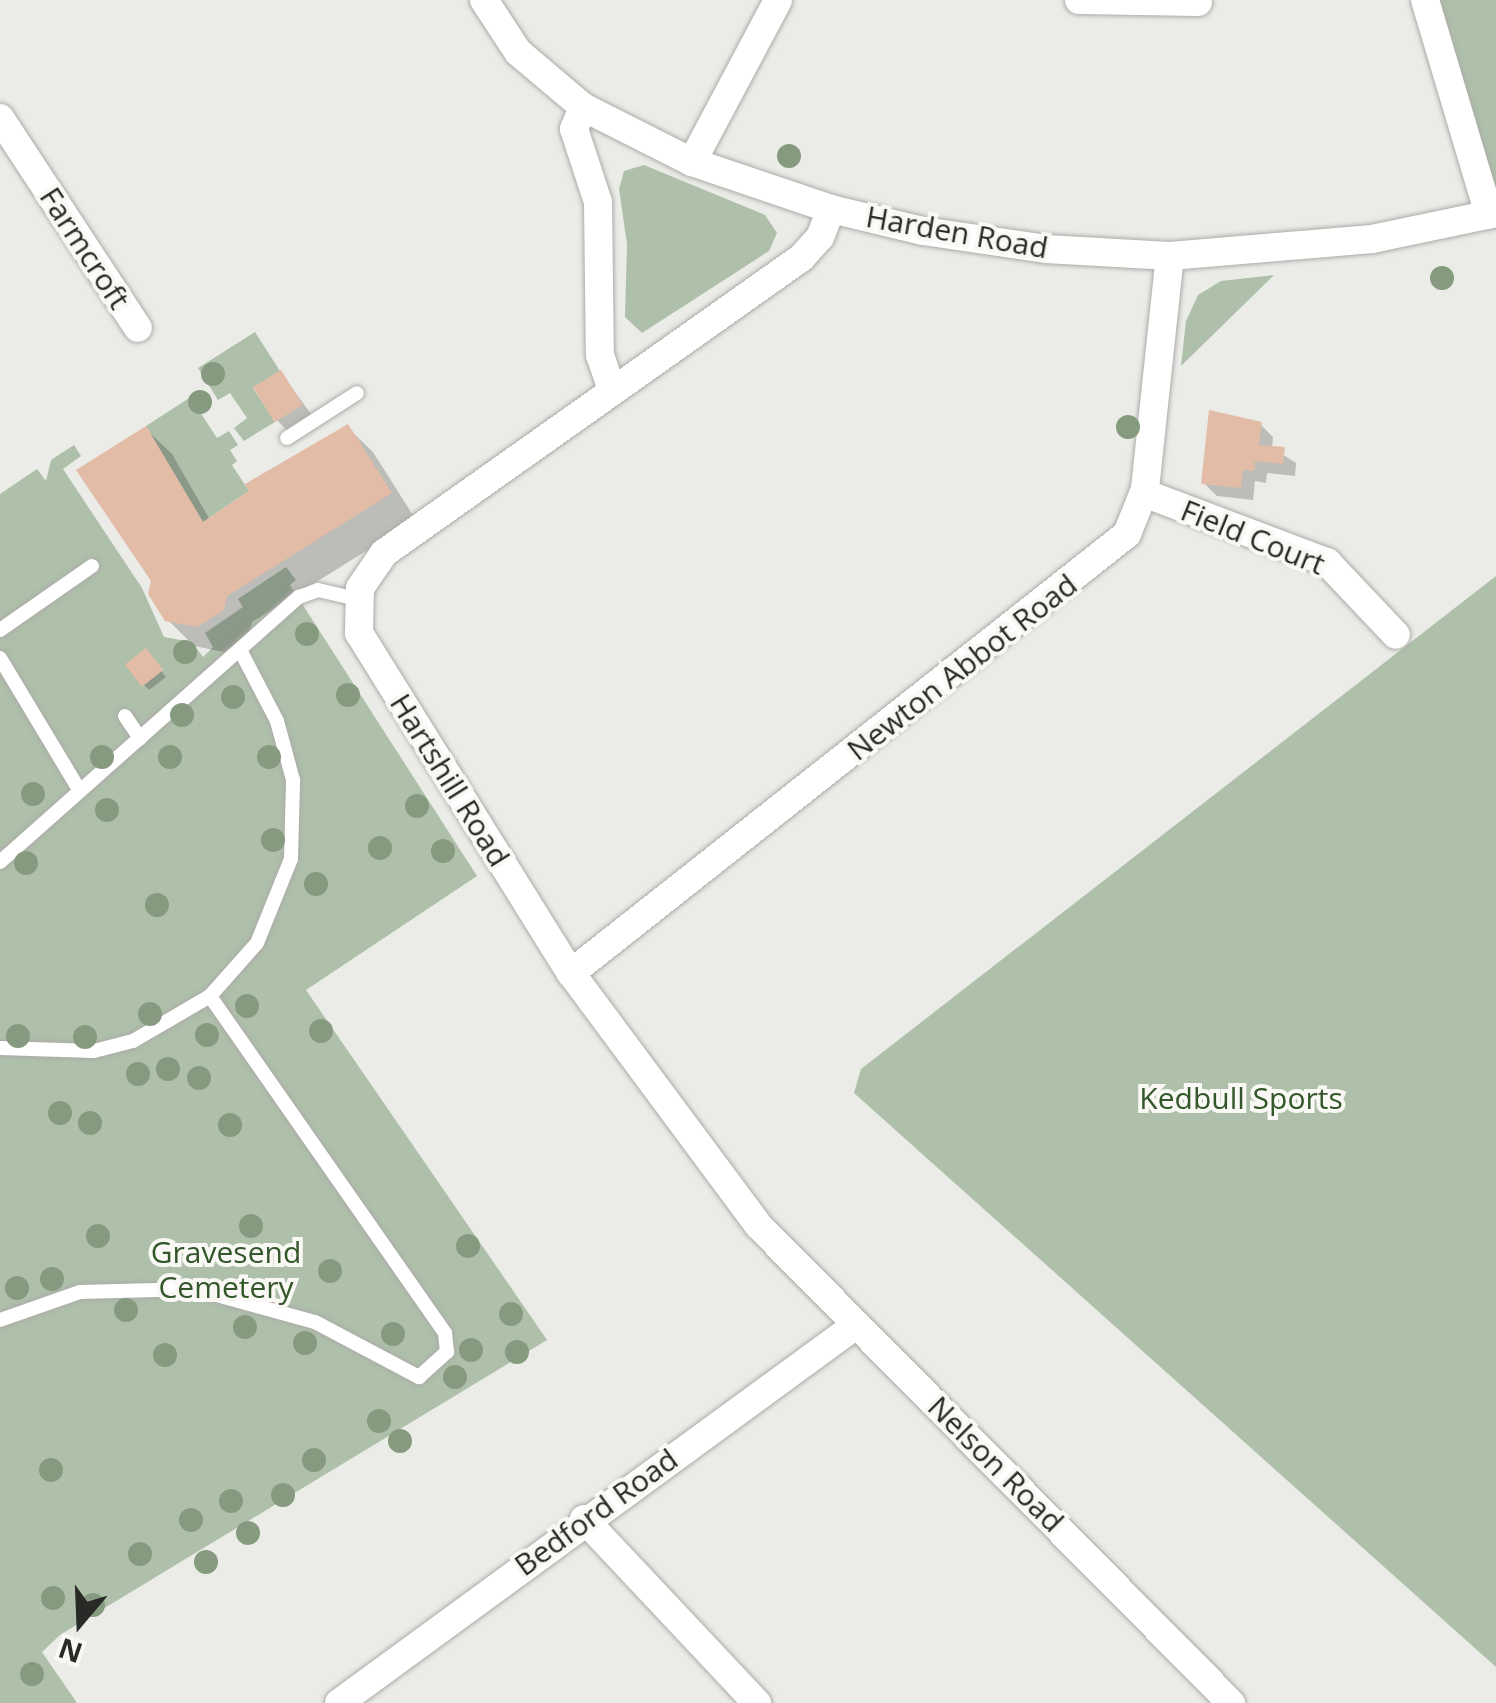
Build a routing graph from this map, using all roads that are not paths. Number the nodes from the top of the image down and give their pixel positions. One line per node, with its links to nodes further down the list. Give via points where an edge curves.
1 (484, 0): 6 (street, Harden Road, via 518,52)
2 (778, 0): 8 (street)
3 (1078, 0): 5 (street)
4 (1426, 0): 10 (street)
5 (1198, 1)
6 (583, 107): 8 (street, Harden Road); 13 (street, via 574,129 598,202 599,344)
7 (0, 118): 12 (street, Farmcroft)
8 (692, 162): 9 (street, Harden Road)
9 (831, 209): 11 (street, Harden Road, via 1000,244); 13 (street, via 820,237 800,258)
10 (1492, 214): 11 (street, Harden Road, via 1352,241)
11 (1170, 256): 16 (street, Newton Abbot Road)
12 (138, 328)
13 (612, 389): 18 (street, via 384,553)
14 (357, 392): 15 (lane)
15 (288, 438)
16 (1144, 493): 20 (street, Field Court, via 1327,562); 27 (street, Newton Abbot Road, via 1131,529 1102,557)
17 (92, 566): 19 (lane)
18 (357, 599): 21 (lane, via 318,590 299,597); 27 (street, Hartshill Road, via 364,646)
19 (0, 630)
20 (1396, 635)
21 (240, 650): 24 (lane); 28 (lane, via 288,752 294,832 283,884 257,943)
22 (0, 658): 25 (lane)
23 (124, 716): 24 (lane)
24 (140, 738): 25 (lane)
25 (80, 791): 26 (lane)
26 (0, 862)
27 (571, 972): 30 (street, Hartshill Road)
28 (210, 996): 29 (lane, via 133,1042 94,1051); 31 (lane, via 445,1333 447,1352 419,1377 315,1322 195,1289 80,1292)
29 (0, 1048)
30 (759, 1226): 32 (street, Nelson Road)
31 (0, 1320)
32 (856, 1325): 33 (street, Bedford Road); 36 (street, Nelson Road)
33 (584, 1519): 34 (street, Bedford Road); 35 (street)
34 (338, 1703)
35 (757, 1703)
36 (1231, 1703)

